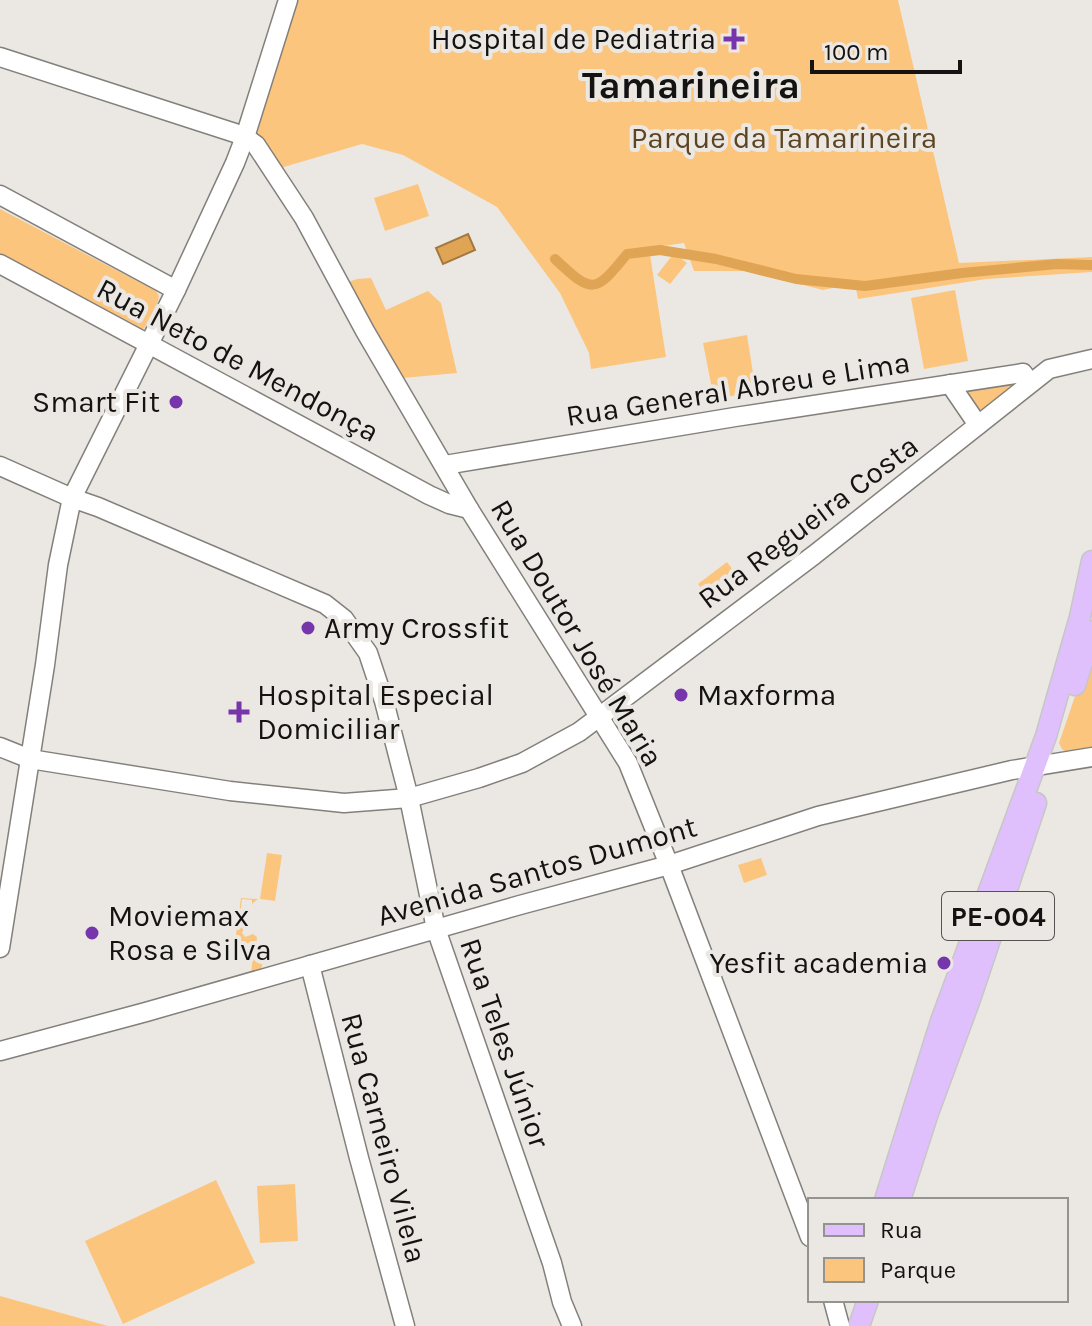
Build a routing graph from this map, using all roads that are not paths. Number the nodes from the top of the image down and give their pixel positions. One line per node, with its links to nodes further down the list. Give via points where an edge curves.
1 (288, 0): 3 (street)
2 (0, 57): 3 (street)
3 (245, 137): 6 (street); 12 (street, Rua Doutor José Maria, via 281,180)
4 (0, 195): 6 (street)
5 (0, 264): 7 (street, Rua Neto de Mendonça)
6 (176, 290): 7 (street)
7 (149, 344): 14 (street); 15 (street, Rua Neto de Mendonça, via 429,495)
8 (1092, 359): 10 (street, Rua Regueira Costa, via 1049,369)
9 (950, 384): 10 (street, Rua General Abreu e Lima, via 1023,373); 11 (street); 12 (street, Rua General Abreu e Lima)
10 (1025, 387): 11 (street, Rua Regueira Costa)
11 (978, 425): 18 (street, Rua Regueira Costa)
12 (445, 465): 15 (street, Rua Doutor José Maria)
13 (0, 466): 14 (street)
14 (72, 498): 21 (street); 23 (street, Rua Teles Júnior, via 325,604 344,619 368,653)
15 (460, 502): 18 (street, Rua Doutor José Maria)
16 (1092, 561): 22 (main road, PE-004)
17 (1092, 631): 22 (main road, PE-004)
18 (599, 717): 23 (street, Rua Regueira Costa, via 522,763); 24 (street, Rua Doutor José Maria, via 628,763)
19 (0, 747): 21 (street, Rua Regueira Costa)
20 (1092, 757): 22 (street, Avenida Santos Dumont)
21 (30, 759): 23 (street, Rua Regueira Costa, via 312,800); 26 (street)
22 (1042, 765): 24 (street, Avenida Santos Dumont, via 818,816); 29 (main road, PE-004, via 941,1021); 30 (main road, PE-004, via 969,1002)
23 (409, 798): 25 (street, Rua Teles Júnior)
24 (669, 865): 25 (street, Avenida Santos Dumont); 31 (street, Rua Doutor José Maria)
25 (436, 929): 27 (street, Avenida Santos Dumont); 36 (street, Rua Teles Júnior)
26 (0, 948)
27 (310, 965): 28 (street, Avenida Santos Dumont); 35 (street, Rua Carneiro Vilela)
28 (0, 1051)
29 (886, 1198)
30 (901, 1198)
31 (808, 1232)
32 (834, 1302): 37 (street)
33 (853, 1302): 38 (main road)
34 (867, 1302): 39 (main road)
35 (405, 1326)
36 (572, 1326)
37 (840, 1326)
38 (847, 1326)
39 (859, 1326)

